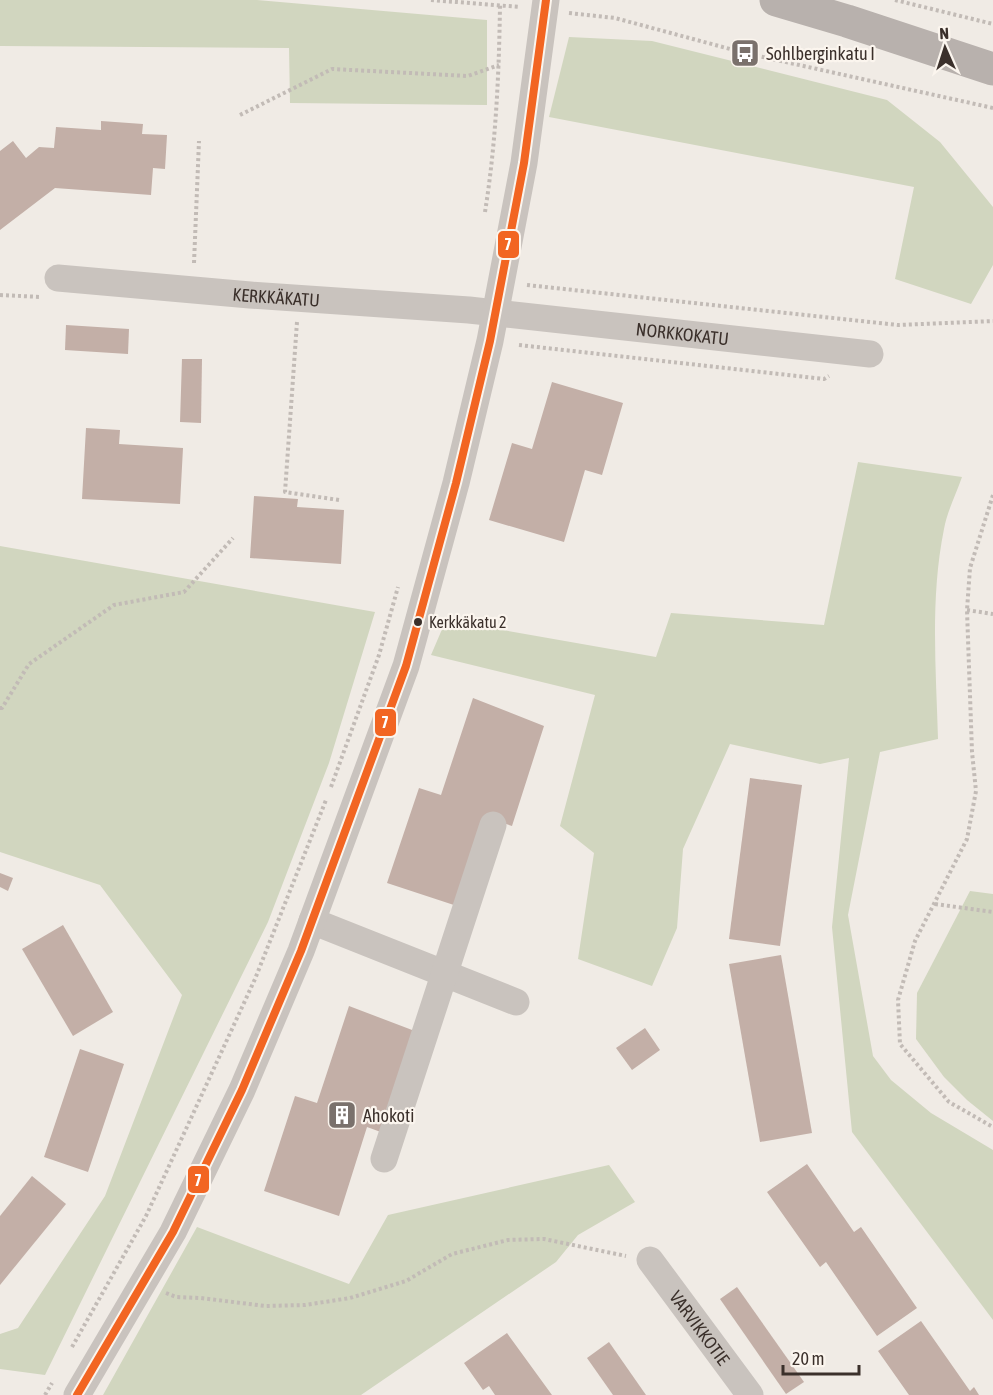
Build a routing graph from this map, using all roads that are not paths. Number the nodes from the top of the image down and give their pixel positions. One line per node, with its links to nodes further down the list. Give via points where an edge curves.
1 (776, 0): 3 (main road)
2 (545, 5): 6 (street, via 524,163)
3 (842, 9): 4 (main road)
4 (993, 69)
5 (58, 278): 6 (street, KERKKÄKATU)
6 (495, 313): 7 (street, NORKKOKATU); 9 (street, via 453,494 406,666)
7 (870, 354)
8 (493, 825): 10 (street)
9 (312, 921): 10 (street); 14 (street, via 242,1090 174,1232)
10 (443, 973): 11 (street); 12 (street)
11 (516, 1002)
12 (384, 1159)
13 (650, 1260): 15 (street, VARVIKKOTIE)
14 (78, 1395)
15 (750, 1395)

